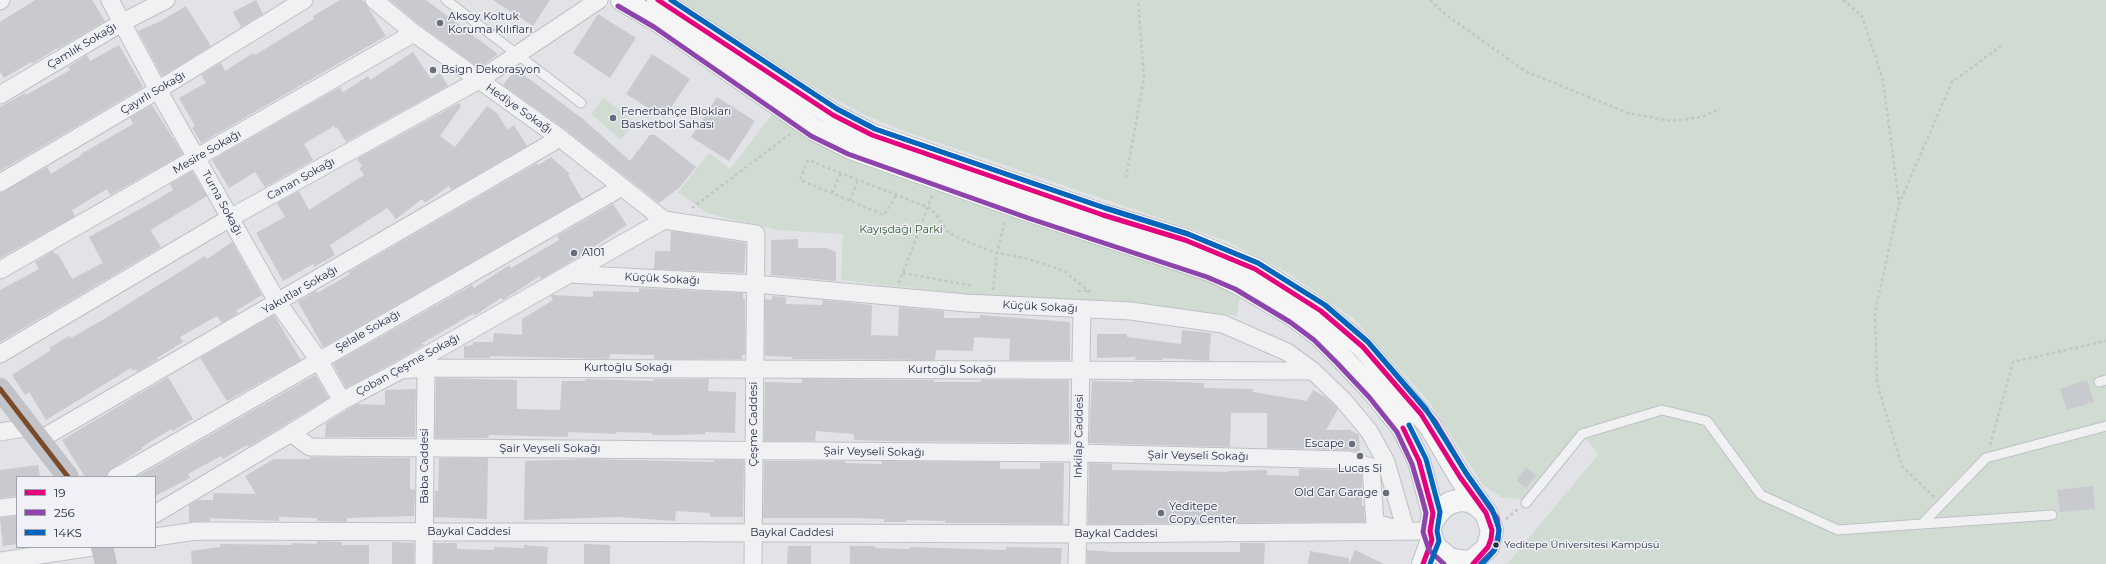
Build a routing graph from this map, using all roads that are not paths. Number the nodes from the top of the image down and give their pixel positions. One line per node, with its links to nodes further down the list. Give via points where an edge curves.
1 (110, 0): 9 (street, Turna Sokağı)
2 (166, 0): 9 (street, Çamlık Sokağı)
3 (304, 0): 13 (street, Çayırlı Sokağı)
4 (374, 0): 10 (street, Hediye Sokağı)
5 (446, 0): 11 (lane)
6 (599, 0): 11 (street, Canan Sokağı)
7 (622, 0): 53 (main road, via 815,130 851,148 1008,204 1210,270 1238,283 1294,316 1319,335 1342,358 1403,428 1419,460 1429,496)
8 (658, 0): 50 (main road, via 833,115 872,135 1103,215 1185,240 1255,268 1321,311 1363,347 1430,426)
9 (123, 22): 13 (street, Turna Sokağı); 14 (street, Çamlık Sokağı)
10 (414, 33): 12 (street, Hediye Sokağı); 17 (street, Mesire Sokağı)
11 (518, 54): 12 (street, Canan Sokağı); 15 (lane)
12 (479, 80): 16 (street, Hediye Sokağı); 20 (street, Canan Sokağı)
13 (158, 90): 17 (street, Turna Sokağı); 18 (street, Çayırlı Sokağı)
14 (0, 96)
15 (581, 103)
16 (560, 138): 19 (street, Hediye Sokağı); 25 (street, Yakutlar Sokağı)
17 (197, 157): 20 (street, Turna Sokağı); 22 (street, Mesire Sokağı)
18 (0, 183)
19 (622, 186): 21 (street, Hediye Sokağı); 28 (street, Şelale Sokağı)
20 (230, 218): 25 (street, Turna Sokağı); 27 (street, Canan Sokağı)
21 (670, 220): 23 (street, Çoban Çeşme Sokağı); 24 (street, via 756,234)
22 (0, 270)
23 (569, 274): 24 (street, Küçük Sokağı); 31 (street, Çoban Çeşme Sokağı)
24 (755, 284): 26 (street, Küçük Sokağı, via 894,296 990,294); 30 (street, Çeşme Caddesi)
25 (278, 303): 28 (street, Turna Sokağı); 39 (street, Yakutlar Sokağı)
26 (1082, 309): 32 (street, Inkilap Caddesi); 33 (street, Küçük Sokağı, via 1223,324 1287,352)
27 (0, 354)
28 (318, 359): 35 (street, Turna Sokağı); 44 (street, Şelale Sokağı)
29 (426, 368): 30 (street, Kurtoğlu Sokağı); 31 (street, Kurtoğlu Sokağı); 40 (street, Baba Caddesi)
30 (754, 369): 32 (street, Kurtoğlu Sokağı); 41 (street, Çeşme Caddesi)
31 (401, 370): 35 (street, Çoban Çeşme Sokağı)
32 (1081, 370): 33 (street, Kurtoğlu Sokağı); 42 (street, Inkilap Caddesi)
33 (1313, 372): 52 (street, via 1343,400 1368,432 1386,462)
34 (0, 389): 39 (street)
35 (342, 401): 38 (street, Çoban Çeşme Sokağı)
36 (2106, 426): 51 (lane, via 1986,458)
37 (0, 432): 39 (street)
38 (291, 433): 40 (street, Şair Veyseli Sokağı, via 310,447); 48 (street, Çoban Çeşme Sokağı)
39 (35, 434): 43 (street)
40 (425, 448): 41 (street, Şair Veyseli Sokağı); 54 (street, Baba Caddesi)
41 (754, 450): 42 (street, Şair Veyseli Sokağı); 55 (street, Çeşme Caddesi)
42 (1079, 453): 52 (street, Şair Veyseli Sokağı, via 1348,460 1370,467 1374,523); 56 (street, Inkilap Caddesi)
43 (67, 476)
44 (118, 476)
45 (1526, 503): 51 (lane, via 1582,434 1662,410 1707,420 1761,495 1838,530)
46 (16, 506): 47 (street)
47 (0, 508)
48 (156, 513)
49 (2052, 515): 51 (lane)
50 (1489, 522): 53 (main road, via 1477,505 1460,500 1450,502 1442,508); 60 (main road, via 1491,539)
51 (1922, 524)
52 (1406, 531): 53 (street, Baykal Caddesi); 56 (street, Baykal Caddesi)
53 (1432, 531): 60 (main road, via 1442,554 1457,562); 66 (main road)
54 (424, 532): 55 (street, Baykal Caddesi); 57 (street, Baykal Caddesi, via 196,531); 63 (street, Baba Caddesi)
55 (753, 533): 56 (street, Baykal Caddesi); 64 (street, Çeşme Caddesi)
56 (1077, 534): 65 (street, Inkilap Caddesi)
57 (156, 537)
58 (85, 548): 61 (street)
59 (102, 548): 62 (street)
60 (1477, 559)
61 (0, 561)
62 (106, 564)
63 (424, 564)
64 (753, 564)
65 (1077, 564)
66 (1423, 564)

